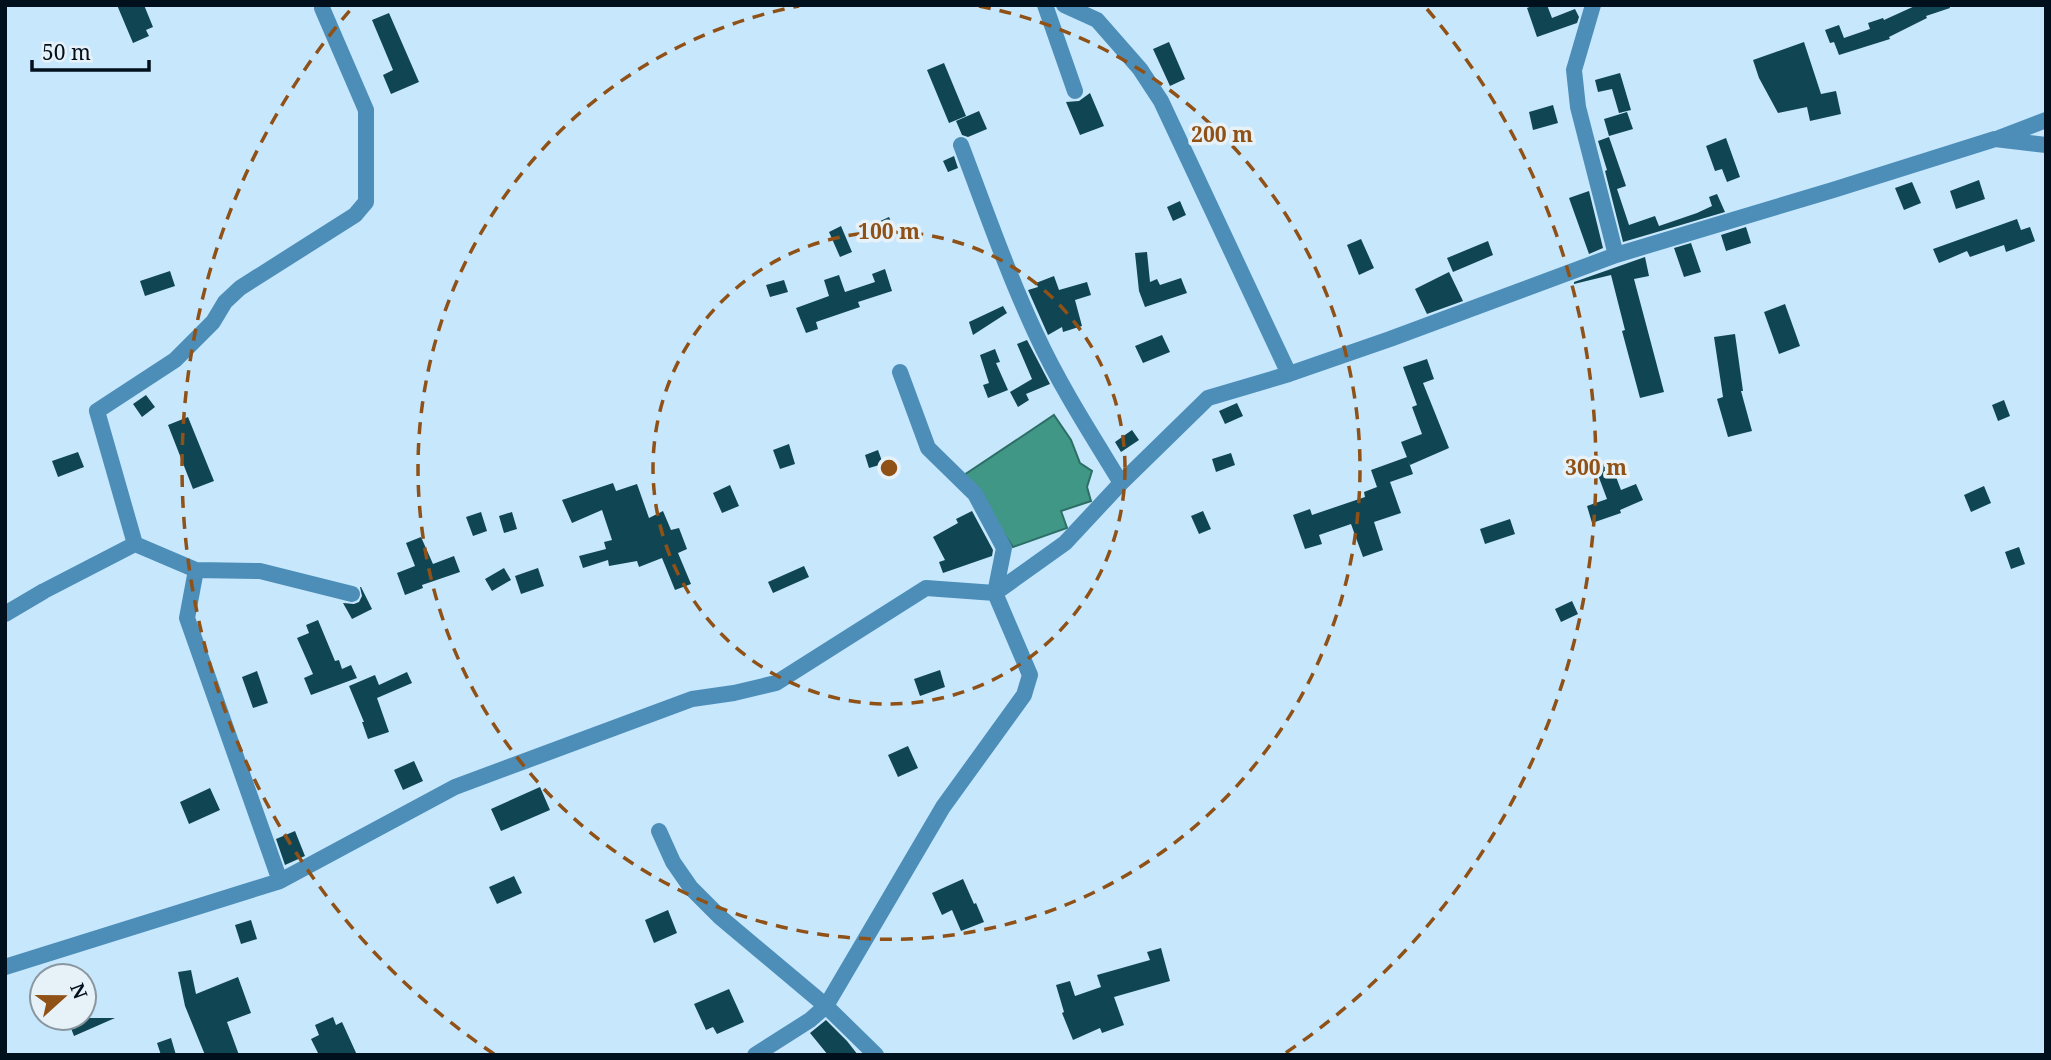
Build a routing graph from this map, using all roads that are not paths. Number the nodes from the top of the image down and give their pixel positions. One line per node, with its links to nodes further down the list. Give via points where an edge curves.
1 (1045, 5): 5 (street)
2 (1064, 5): 12 (street, via 1097,20 1161,101)
3 (1593, 5): 10 (street, via 1574,70 1578,107)
4 (322, 8): 14 (street, via 366,110 366,202 355,215 240,288 175,360 97,411)
5 (1075, 91)
6 (2046, 120): 7 (street)
7 (1995, 139): 9 (street); 10 (street)
8 (961, 145): 13 (street, via 1037,335)
9 (2046, 145)
10 (1616, 255): 12 (street)
11 (900, 372): 16 (street, via 928,448 975,494 1004,548)
12 (1289, 374): 13 (street, via 1209,398)
13 (1121, 483): 16 (street, via 1065,543)
14 (135, 544): 15 (street); 18 (street)
15 (196, 570): 17 (street, via 260,570); 20 (street, via 187,618)
16 (995, 593): 20 (street, via 926,588 776,683 692,699 455,787); 22 (street, via 1030,675 1024,695 943,807)
17 (352, 594)
18 (5, 614)
19 (659, 831): 22 (street, via 691,888)
20 (280, 881): 21 (street)
21 (5, 967)
22 (826, 1006): 23 (street); 24 (street)
23 (755, 1055)
24 (876, 1055)

